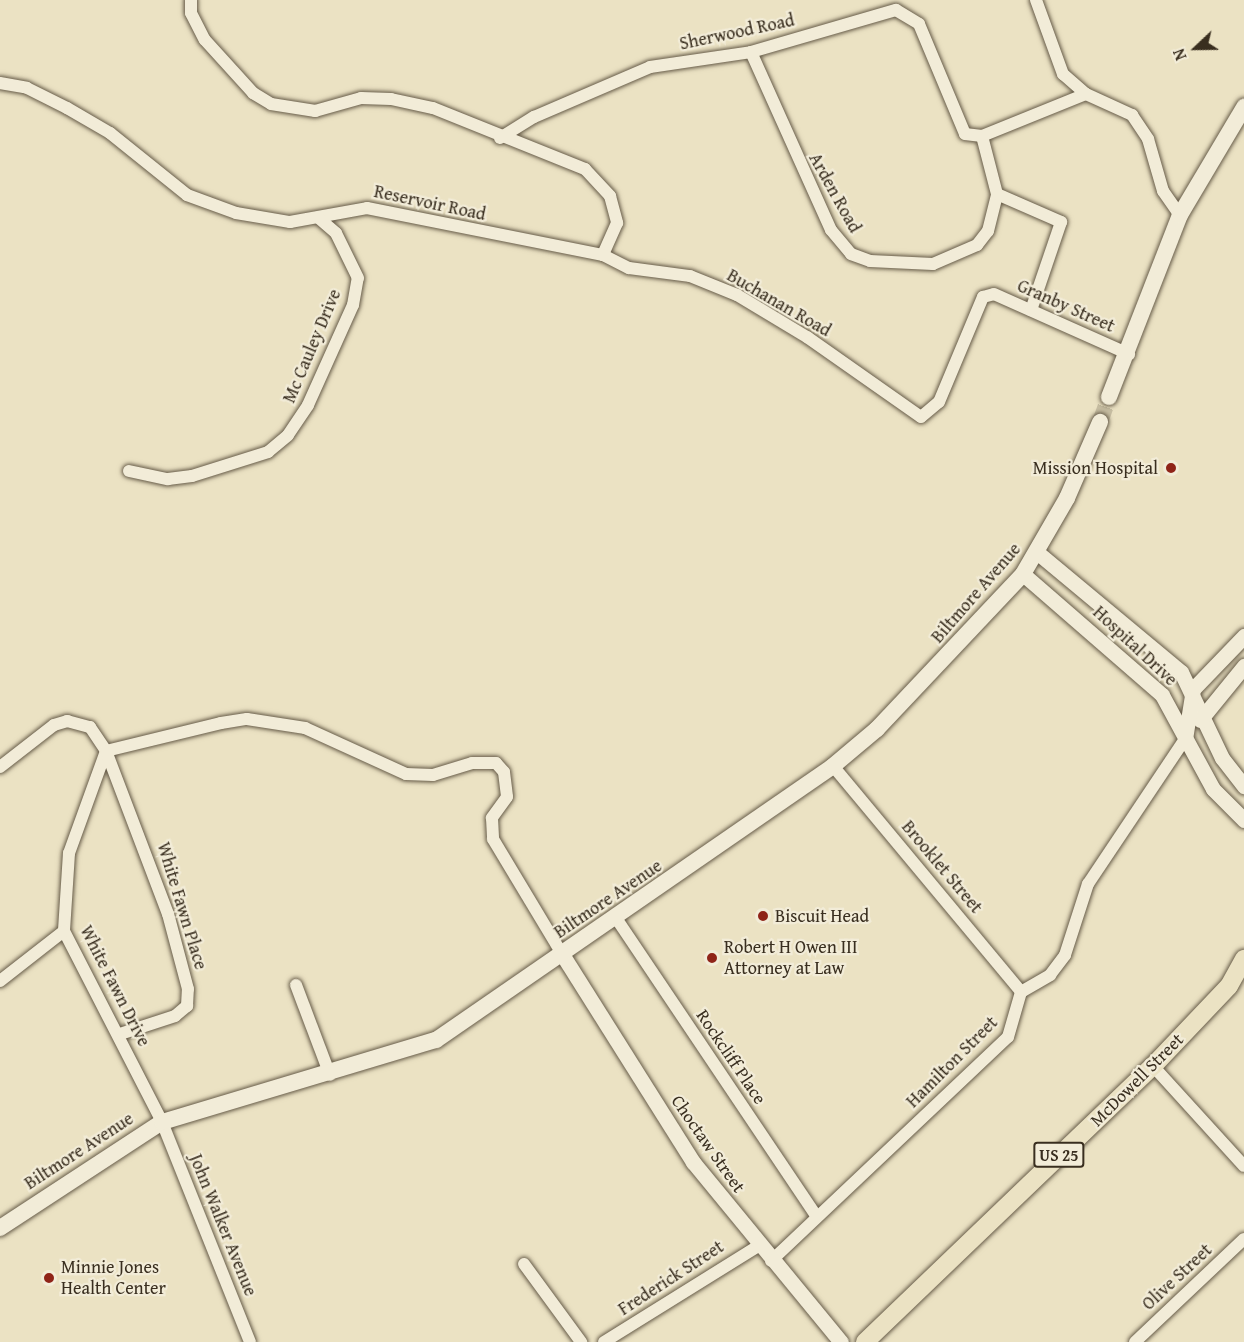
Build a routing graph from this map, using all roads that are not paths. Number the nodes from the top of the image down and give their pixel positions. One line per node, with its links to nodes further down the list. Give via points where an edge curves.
1 (190, 0): 8 (street, via 191,13 206,40 253,93 271,104 315,111 361,98 391,99 433,108)
2 (1036, 0): 5 (street, via 1059,67)
3 (751, 52): 7 (street, Sherwood Road, via 890,10 905,12 919,24 958,126 965,134); 8 (street, Sherwood Road, via 650,67 534,117); 9 (street, Arden Road, via 831,230 852,254 910,266 962,254 988,231)
4 (0, 84): 11 (street, Reservoir Road, via 27,88 110,133 187,195 236,213 290,222)
5 (1086, 94): 7 (street); 10 (street, via 1132,115 1151,147 1163,191)
6 (1244, 107): 10 (main road)
7 (982, 136): 9 (street)
8 (500, 138): 12 (street, via 585,169 610,196 617,223)
9 (998, 194): 13 (street, via 1061,222)
10 (1180, 215): 14 (main road)
11 (319, 218): 12 (street, Reservoir Road, via 367,208); 18 (street, Mc Cauley Drive, via 336,233 358,278 352,305 313,395 288,435 268,452 192,476 168,479)
12 (603, 255): 16 (street, Buchanan Road, via 629,268 690,276 736,295)
13 (1031, 310): 14 (street, Granby Street); 16 (street, Granby Street, via 994,294 983,297 939,402)
14 (1129, 354): 15 (main road)
15 (1109, 397)
16 (921, 417)
17 (1100, 422): 19 (main road, Biltmore Avenue)
18 (129, 471)
19 (1038, 554): 20 (main road, Biltmore Avenue); 23 (street, Hospital Drive, via 1181,672)
20 (1023, 574): 25 (street, Hospital Drive, via 1162,696); 27 (main road, Biltmore Avenue, via 877,729)
21 (1244, 636): 23 (street)
22 (1244, 666): 24 (street)
23 (1193, 689): 24 (street, Hospital Drive); 25 (street)
24 (1204, 715): 25 (street); 29 (street, Hospital Drive, via 1222,758)
25 (1185, 739): 30 (street, Hospital Drive, via 1213,789); 37 (street, via 1088,884 1065,955 1050,975)
26 (106, 751): 28 (street, via 90,727 67,721); 32 (street, White Fawn Drive, via 69,853); 33 (street, via 247,719 305,728 406,774 433,775 472,763 496,763 504,772 507,797 492,818 493,839); 38 (street, White Fawn Place, via 168,914 188,989 187,1006 175,1016)
27 (832, 766): 31 (main road, Biltmore Avenue); 37 (street, Brooklet Street)
28 (0, 767)
29 (1244, 786)
30 (1244, 820)
31 (616, 918): 33 (main road, Biltmore Avenue); 43 (street, Rockcliff Place)
32 (64, 932): 35 (street); 38 (street, White Fawn Drive)
33 (562, 954): 40 (main road, Biltmore Avenue, via 436,1040); 46 (street, Choctaw Street, via 690,1158)
34 (1244, 959): 39 (main road, McDowell Street / US 25, via 1229,986)
35 (0, 981)
36 (296, 985): 40 (street)
37 (1022, 992): 43 (street, Hamilton Street, via 1008,1037)
38 (120, 1034): 41 (street, White Fawn Drive)
39 (1154, 1066): 42 (street); 53 (main road, McDowell Street / US 25)
40 (330, 1075): 41 (main road, Biltmore Avenue)
41 (162, 1122): 44 (main road, Biltmore Avenue); 49 (street, John Walker Avenue)
42 (1244, 1166)
43 (816, 1216): 47 (street, Hamilton Street)
44 (0, 1228)
45 (1244, 1239): 54 (street, Olive Street)
46 (758, 1246): 47 (street, Choctaw Street); 51 (street, Frederick Street)
47 (771, 1261): 52 (street, Choctaw Street)
48 (524, 1264): 50 (street)
49 (250, 1342)
50 (580, 1342)
51 (604, 1342)
52 (841, 1342)
53 (865, 1342)
54 (1135, 1342)

